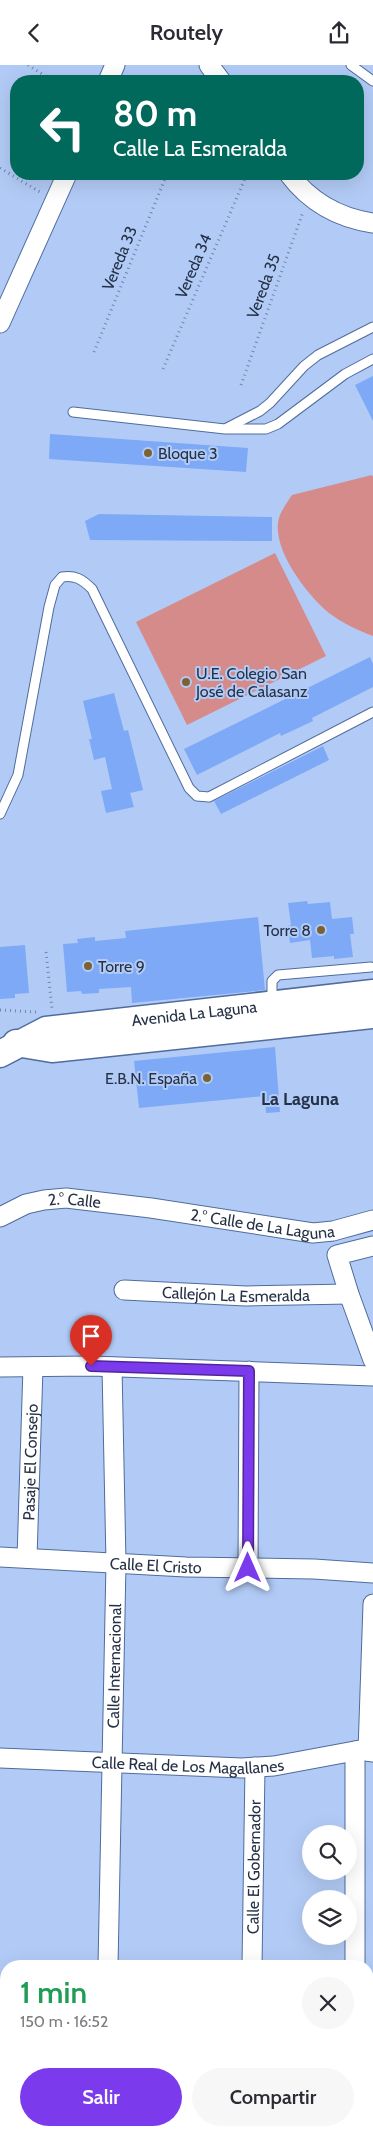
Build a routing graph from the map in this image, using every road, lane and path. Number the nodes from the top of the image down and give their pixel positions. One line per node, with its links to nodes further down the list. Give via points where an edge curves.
1 (28, 65): 3 (path)
2 (352, 65): 4 (lane)
3 (44, 75)
4 (373, 81)
5 (19, 180): 11 (path)
6 (64, 180): 11 (street)
7 (165, 180): 15 (path, Vereda 33)
8 (243, 180): 17 (path, Vereda 34)
9 (295, 180): 10 (street)
10 (309, 195): 12 (street, via 348,219); 18 (path, Vereda 35)
11 (55, 201): 13 (street)
12 (373, 223)
13 (0, 323)
14 (373, 327): 20 (lane, via 318,355 260,411)
15 (94, 352)
16 (373, 359): 20 (lane, via 344,374 278,425 266,429)
17 (163, 369)
18 (241, 385)
19 (73, 412): 20 (lane)
20 (225, 429)
21 (373, 712): 22 (lane, via 209,797 197,796 190,788 92,589 72,575 62,577 55,585 49,607 18,775)
22 (0, 814)
23 (46, 952): 27 (path)
24 (371, 967): 26 (lane, via 278,975 272,981)
25 (373, 993): 26 (street, Avenida La Laguna)
26 (272, 1005): 29 (street, Avenida La Laguna, via 46,1030)
27 (52, 1013)
28 (373, 1015): 29 (street, Avenida La Laguna, via 52,1049)
29 (6, 1047)
30 (151, 1208): 31 (street, 2.° Calle, via 66,1198 44,1199); 32 (street, 2.° Calle de La Laguna, via 313,1233)
31 (0, 1217)
32 (373, 1220)
33 (373, 1246): 35 (street, 2.° Calle de La Laguna, via 337,1255)
34 (124, 1290): 35 (street, Callejón La Esmeralda, via 246,1296)
35 (349, 1294): 36 (street)
36 (373, 1360)
37 (0, 1367): 38 (street)
38 (33, 1367): 39 (street); 43 (street, Pasaje El Consejo)
39 (112, 1367): 40 (street); 44 (street, Calle Internacional)
40 (249, 1371): 41 (street); 45 (street)
41 (373, 1376)
42 (0, 1557): 43 (street, Calle El Cristo)
43 (27, 1558): 44 (street, Calle El Cristo)
44 (116, 1563): 45 (street, Calle El Cristo); 50 (street, Calle Internacional)
45 (248, 1568): 46 (street, Calle El Cristo)
46 (373, 1573)
47 (373, 1604): 48 (street)
48 (365, 1751): 51 (street, Calle Real de Los Magallanes); 54 (street)
49 (0, 1758): 50 (street, Calle Real de Los Magallanes)
50 (112, 1763): 51 (street, Calle Real de Los Magallanes); 52 (street, Calle Internacional)
51 (255, 1767): 53 (street, Calle El Gobernador)
52 (108, 1960)
53 (252, 1960)
54 (356, 1960)

